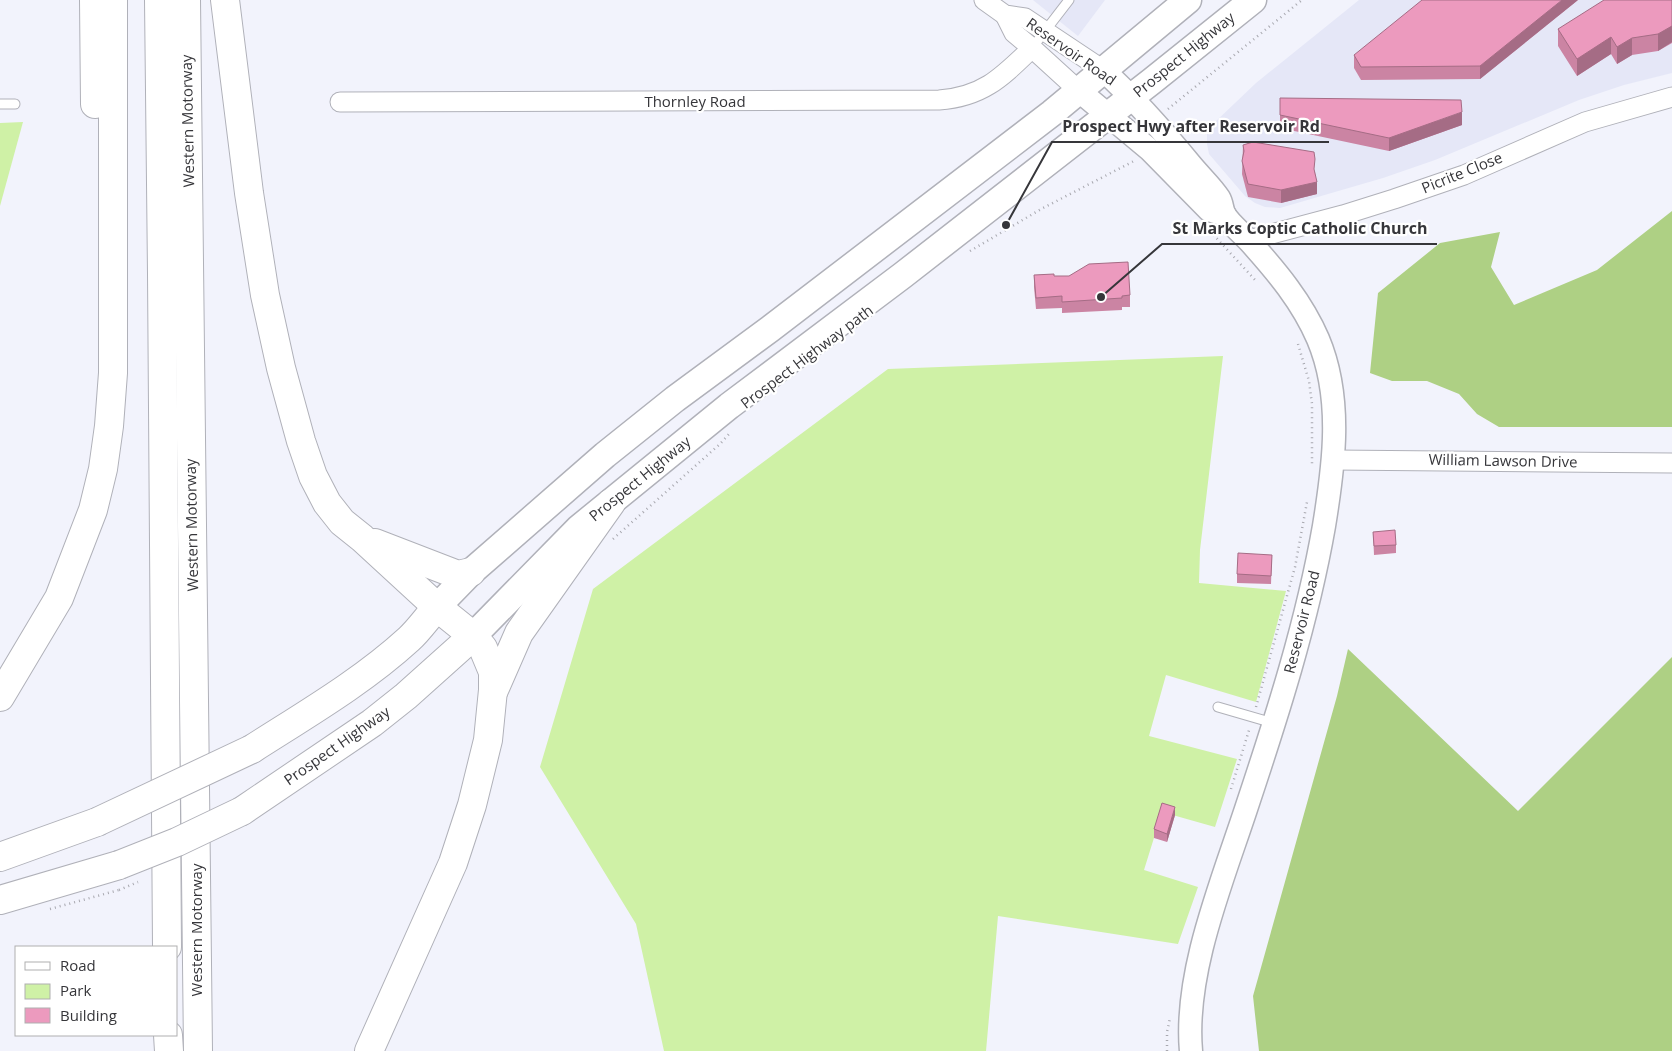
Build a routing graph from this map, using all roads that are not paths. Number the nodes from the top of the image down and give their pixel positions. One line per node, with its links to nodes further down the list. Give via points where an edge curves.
1 (94, 0): 23 (main road, via 98,333)
2 (113, 0): 23 (main road)
3 (159, 0): 37 (main road, Western Motorway)
4 (186, 0): 40 (main road, Western Motorway)
5 (225, 0): 27 (main road, via 260,267 281,368 313,476 327,503 342,522)
6 (984, 0): 10 (street, Reservoir Road)
7 (1069, 0): 11 (lane)
8 (1188, 0): 13 (main road)
9 (1253, 0): 15 (main road, Prospect Highway)
10 (1005, 15): 11 (street, Reservoir Road, via 1025,18); 12 (street, Reservoir Road, via 1014,33)
11 (1045, 32): 12 (lane); 13 (street, Reservoir Road)
12 (1032, 48): 14 (street, Reservoir Road); 17 (street, Thornley Road, via 988,86 955,99)
13 (1103, 70): 14 (main road); 15 (street, Reservoir Road)
14 (1078, 90): 20 (street, Reservoir Road); 28 (main road, via 1052,114 675,399 605,455)
15 (1132, 96): 20 (main road, Prospect Highway); 21 (street, Reservoir Road, via 1220,199)
16 (1672, 97): 22 (street, Picrite Close, via 1585,122 1464,175 1394,200)
17 (340, 102)
18 (0, 104): 19 (lane)
19 (15, 104)
20 (1108, 116): 21 (street, Reservoir Road, via 1150,150 1209,210); 26 (main road, Prospect Highway, via 729,406)
21 (1216, 222): 22 (street, Reservoir Road)
22 (1249, 240): 24 (street, Reservoir Road, via 1288,285 1320,342 1333,397)
23 (113, 373): 32 (main road, via 103,470 93,510 59,598)
24 (1334, 460): 25 (street, William Lawson Drive); 34 (street, Reservoir Road, via 1309,602)
25 (1672, 463)
26 (610, 503): 30 (main road, Prospect Highway, via 579,528); 31 (main road, via 519,633)
27 (362, 538): 28 (main road, via 458,575); 29 (main road)
28 (471, 572): 29 (main road)
29 (437, 608): 30 (main road); 35 (main road, bridge, via 409,638 368,672 252,749 97,822)
30 (473, 636): 31 (main road, via 489,660); 36 (main road, Prospect Highway, bridge, via 372,723 242,811 119,865)
31 (493, 690): 41 (main road, via 488,740 453,863)
32 (0, 697)
33 (1218, 707): 34 (lane)
34 (1276, 723): 42 (street, Reservoir Road, via 1206,935 1192,1004)
35 (0, 857)
36 (0, 900)
37 (167, 946)
38 (168, 1036): 39 (main road)
39 (169, 1051)
40 (198, 1051)
41 (369, 1051)
42 (1191, 1051)

